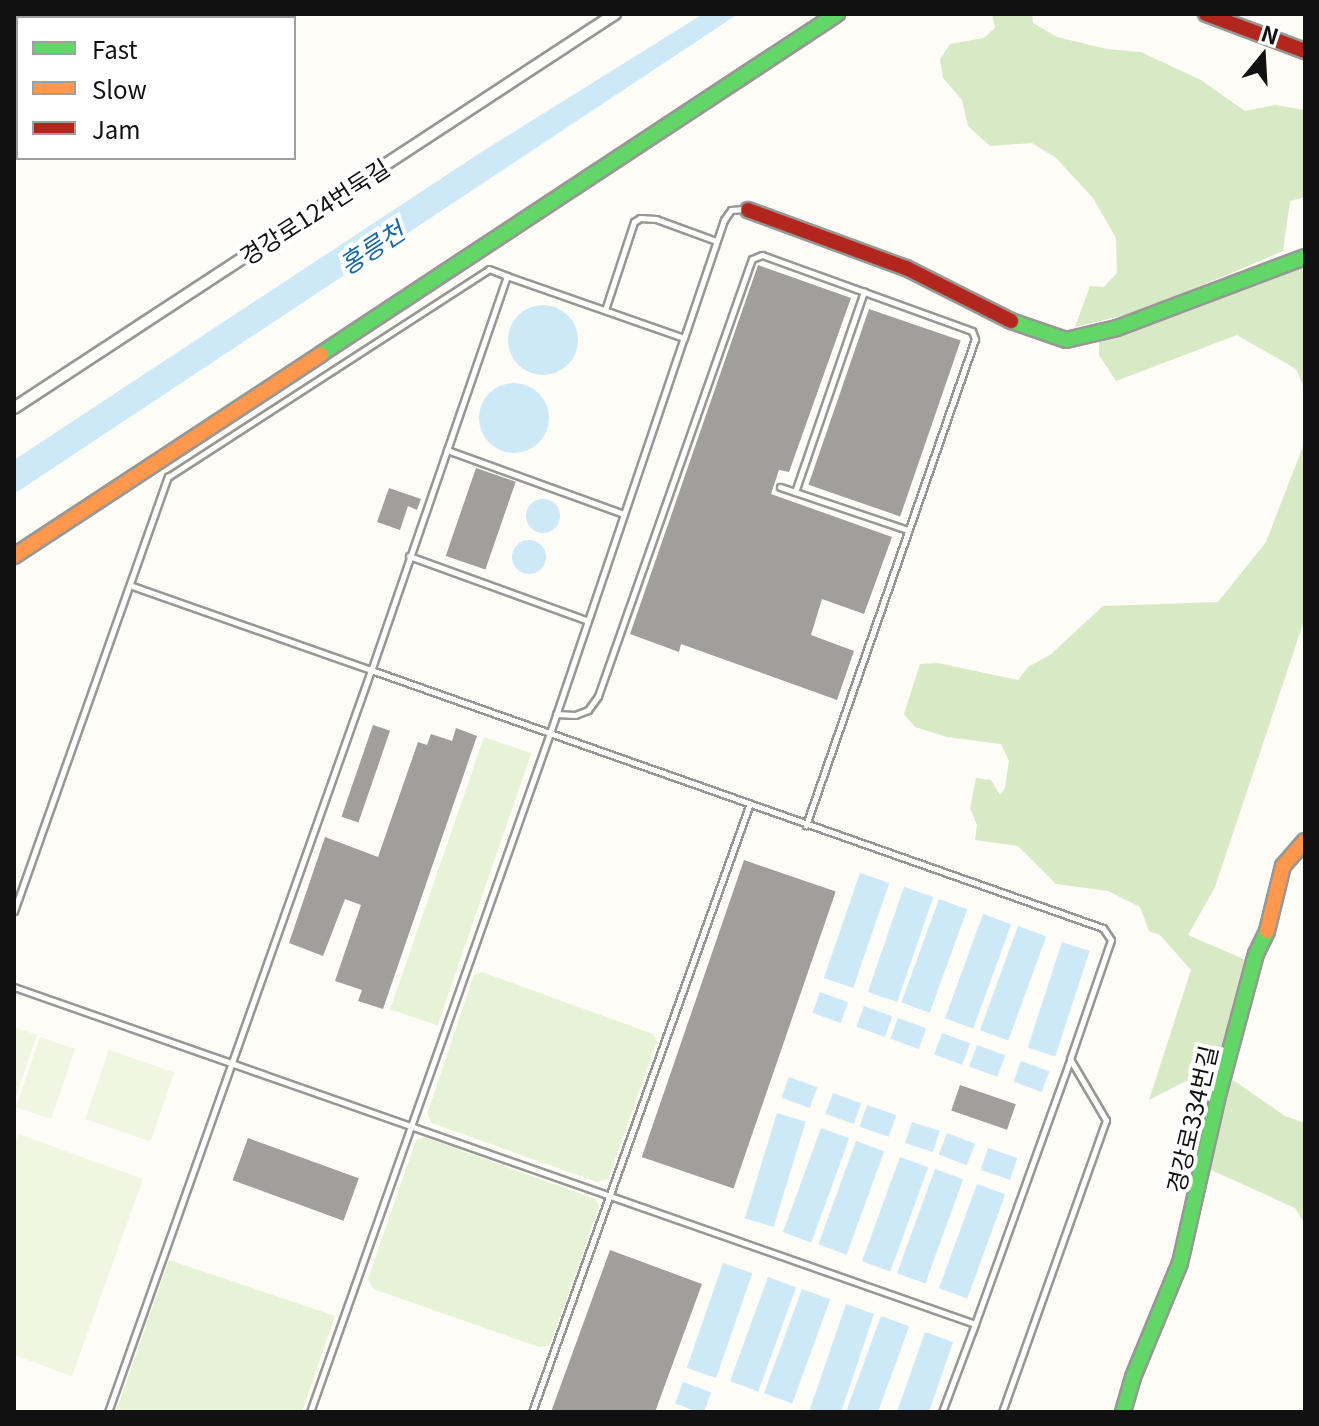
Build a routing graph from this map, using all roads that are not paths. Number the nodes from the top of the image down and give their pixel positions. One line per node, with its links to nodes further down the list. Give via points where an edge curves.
1 (615, 14): 13 (street, 경강로124번둑길)
2 (837, 14): 20 (street)
3 (1206, 14): 4 (street)
4 (1305, 51)
5 (748, 210): 6 (lane, via 731,210); 7 (street, via 906,268 1023,327 1066,340 1117,328)
6 (716, 241): 10 (lane, via 640,218 634,222); 11 (lane)
7 (1305, 257)
8 (507, 276): 10 (lane); 15 (lane); 22 (lane, via 489,269 168,477)
9 (864, 292): 17 (lane); 19 (lane, via 972,331 975,339); 25 (lane, via 762,255 752,259 598,696 588,710)
10 (605, 310): 11 (lane)
11 (684, 338): 18 (lane)
12 (14, 398): 13 (street)
13 (30, 398): 14 (street, 경강로124번둑길)
14 (14, 408)
15 (447, 450): 18 (lane); 21 (lane)
16 (780, 487): 17 (lane)
17 (795, 492): 19 (lane)
18 (624, 514): 23 (lane)
19 (908, 530): 28 (lane)
20 (14, 556)
21 (409, 556): 23 (lane); 24 (lane)
22 (133, 586): 24 (lane); 30 (lane)
23 (586, 620): 25 (lane)
24 (371, 670): 26 (lane); 33 (lane)
25 (556, 714): 26 (lane)
26 (550, 733): 27 (lane); 34 (lane)
27 (749, 806): 28 (lane); 35 (lane)
28 (806, 825): 32 (lane, via 1103,928 1111,940)
29 (1305, 841): 42 (street, 경강로334번길, via 1283,866 1272,920 1256,954 1219,1092 1180,1263)
30 (14, 911)
31 (14, 987): 33 (lane)
32 (1070, 1059): 36 (lane); 41 (lane, via 1106,1120)
33 (230, 1062): 34 (lane); 37 (lane)
34 (412, 1126): 35 (lane); 38 (lane)
35 (610, 1195): 36 (lane); 39 (lane)
36 (975, 1324): 40 (lane)
37 (108, 1412)
38 (310, 1412)
39 (532, 1412)
40 (942, 1412)
41 (1002, 1412)
42 (1123, 1412)

